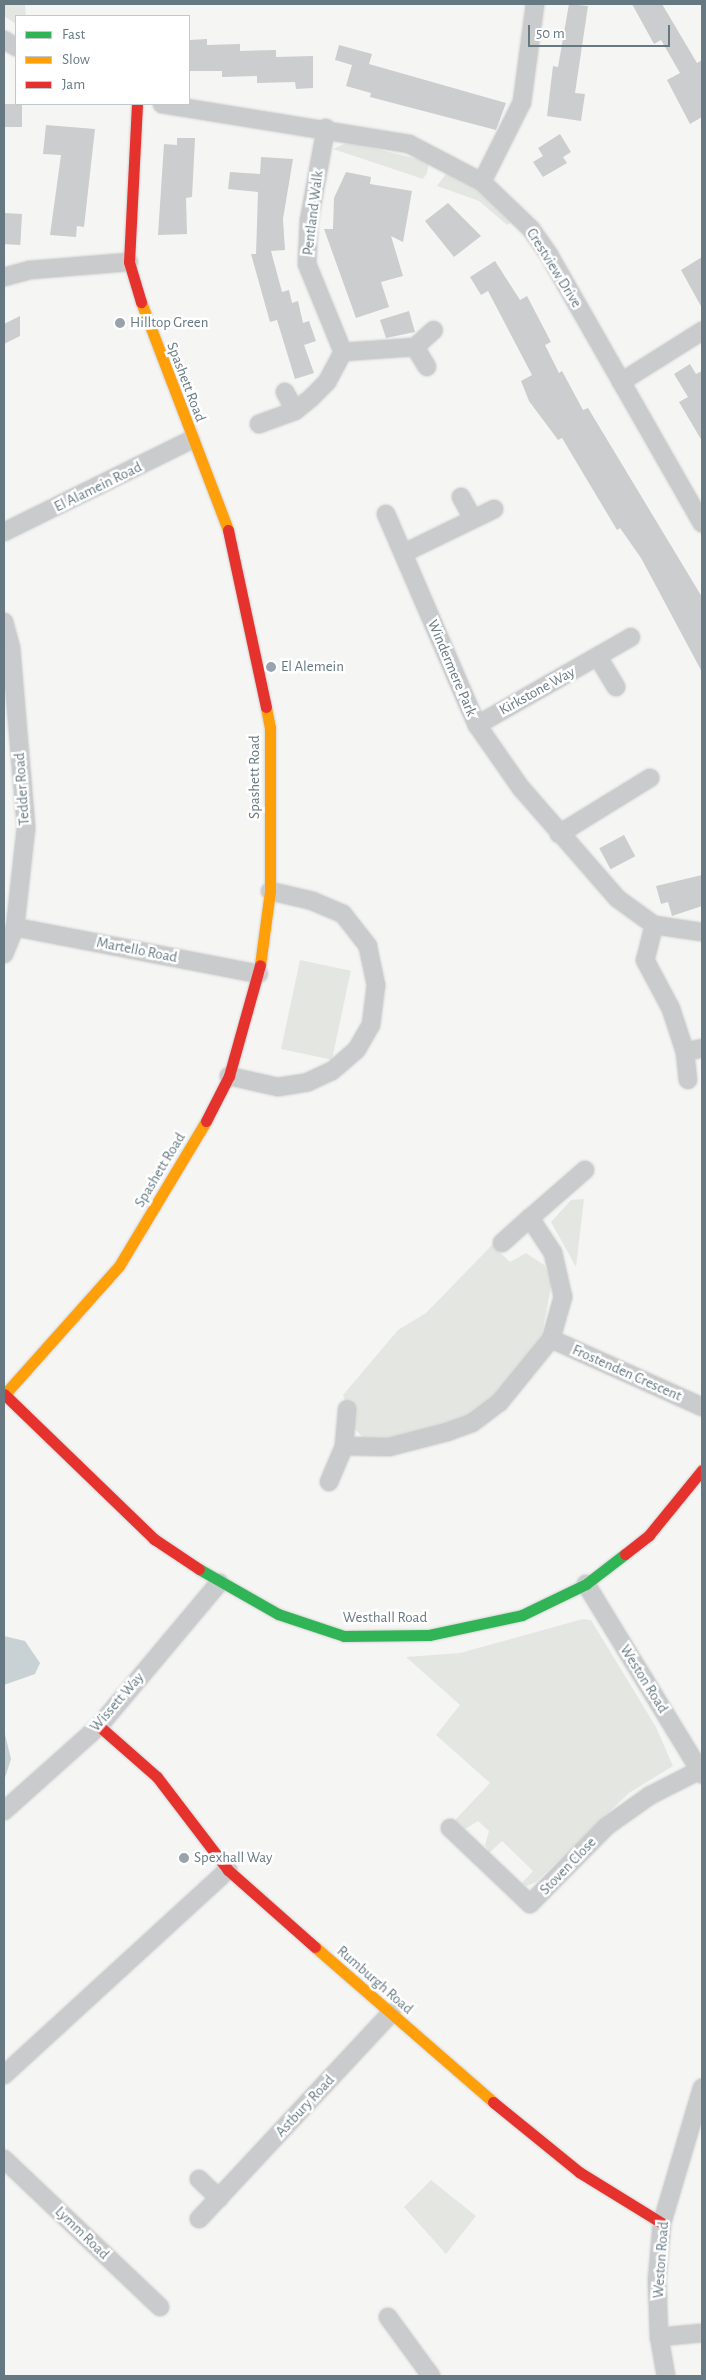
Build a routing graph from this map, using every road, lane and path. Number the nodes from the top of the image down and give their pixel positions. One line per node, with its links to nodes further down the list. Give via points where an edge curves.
1 (535, 4): 7 (street, via 522,102)
2 (4, 40): 3 (street)
3 (15, 46)
4 (137, 105): 8 (street, Spashett Road)
5 (169, 105): 6 (street, Crestview Drive)
6 (326, 128): 7 (street, Crestview Drive, via 409,144); 13 (street, Pentland Walk, via 309,221 307,264)
7 (482, 182): 15 (street, Crestview Drive, via 531,229)
8 (129, 262): 9 (street, via 30,270); 19 (street, Spashett Road)
9 (4, 278)
10 (434, 330): 12 (street)
11 (702, 331): 15 (street)
12 (415, 347): 13 (street); 14 (street)
13 (343, 352): 17 (street, via 327,382)
14 (427, 367)
15 (621, 382): 24 (street, Crestview Drive)
16 (285, 392): 17 (street)
17 (295, 411): 18 (street)
18 (259, 424)
19 (191, 440): 25 (street, El Alamein Road); 34 (street, Spashett Road, via 232,542 270,728)
20 (461, 497): 23 (street)
21 (494, 509): 23 (street)
22 (386, 514): 26 (street, Windermere Park)
23 (473, 520): 26 (street)
24 (702, 523)
25 (4, 532)
26 (406, 552): 31 (street, Windermere Park)
27 (4, 622): 36 (street, Tedder Road, via 11,648 26,828)
28 (631, 637): 29 (street, Kirkstone Way)
29 (598, 656): 30 (street); 31 (street, Kirkstone Way)
30 (616, 687)
31 (477, 725): 33 (street, Windermere Park)
32 (650, 778): 33 (street)
33 (559, 834): 35 (street, Windermere Park, via 618,899)
34 (270, 891): 39 (street, Spashett Road); 41 (street, via 313,901 343,914 368,946 376,985 370,1025 356,1048 332,1071 308,1082 278,1087)
35 (654, 925): 37 (street, Windermere Park); 40 (street, via 645,960)
36 (15, 927): 38 (street, Tedder Road); 39 (street, Martello Road)
37 (702, 932)
38 (4, 954)
39 (259, 974): 41 (street, Spashett Road)
40 (694, 1050): 42 (street)
41 (229, 1076): 47 (street, Spashett Road, via 181,1169 119,1266)
42 (688, 1080)
43 (585, 1170): 44 (street)
44 (530, 1218): 45 (street); 46 (street, via 553,1253 562,1280 563,1297)
45 (502, 1243)
46 (551, 1339): 48 (street, Frostenden Crescent); 50 (street, via 499,1403 472,1423 389,1446)
47 (4, 1394): 53 (street, Westhall Road, via 154,1539)
48 (702, 1407)
49 (347, 1409): 50 (street)
50 (344, 1446): 52 (street)
51 (702, 1470): 54 (street, Westhall Road, via 649,1535)
52 (329, 1482)
53 (218, 1583): 54 (street, Westhall Road, via 278,1614 344,1636 429,1635 522,1614); 55 (street, Wissett Way)
54 (586, 1584): 56 (street, Weston Road)
55 (99, 1726): 57 (street, Wissett Way); 59 (street, Rumburgh Road, via 157,1777)
56 (701, 1772): 58 (street, Stoven Close, via 649,1796 607,1826 530,1904)
57 (4, 1811)
58 (450, 1828)
59 (228, 1870): 60 (street, Rumburgh Road); 61 (street)
60 (391, 2014): 65 (street, Astbury Road); 67 (street, Rumburgh Road, via 579,2172)
61 (4, 2075)
62 (702, 2088): 67 (street, Weston Road)
63 (4, 2159): 68 (street, Lymm Road)
64 (199, 2179): 65 (street)
65 (219, 2198): 66 (street, Astbury Road)
66 (199, 2219)
67 (662, 2223): 71 (street, Weston Road)
68 (160, 2307)
69 (388, 2317): 72 (street)
70 (702, 2332): 71 (street)
71 (659, 2337): 73 (street, Weston Road)
72 (431, 2376)
73 (666, 2376)

